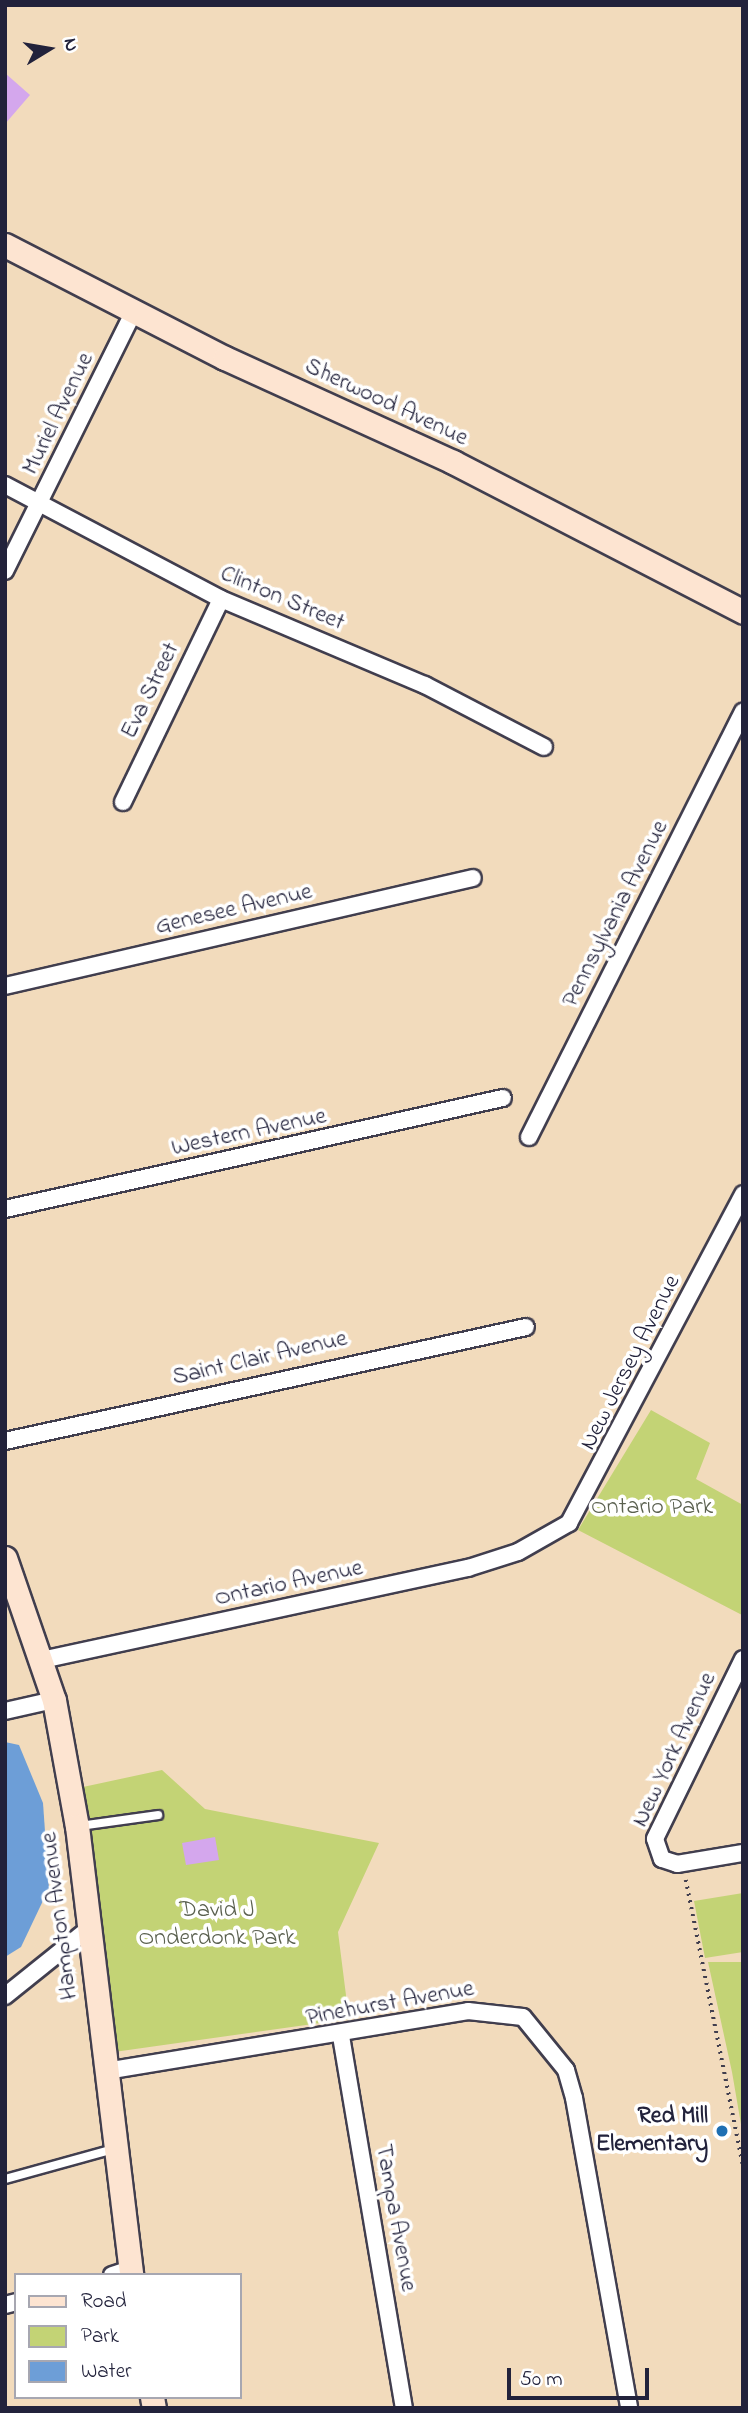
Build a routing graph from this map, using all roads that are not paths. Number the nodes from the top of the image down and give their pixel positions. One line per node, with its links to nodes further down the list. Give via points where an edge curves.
1 (5, 245): 2 (street, Sherwood Avenue)
2 (134, 313): 4 (street, Muriel Avenue); 7 (street, Sherwood Avenue, via 453,462)
3 (5, 485): 4 (street, Clinton Street)
4 (41, 503): 5 (street, Muriel Avenue); 6 (street, Clinton Street)
5 (5, 571)
6 (220, 599): 9 (street, Clinton Street, via 425,685); 10 (street, Eva Street)
7 (743, 612)
8 (743, 712): 14 (street, Pennsylvania Avenue)
9 (544, 747)
10 (123, 802)
11 (473, 878): 12 (street, Genesee Avenue)
12 (5, 986)
13 (503, 1098): 16 (street, Western Avenue)
14 (529, 1137)
15 (743, 1194): 19 (street, New Jersey Avenue, via 597,1481 569,1523)
16 (5, 1209)
17 (526, 1327): 18 (street, Saint Clair Avenue)
18 (5, 1441)
19 (543, 1539): 22 (street, Ontario Avenue, via 468,1568)
20 (5, 1558): 22 (street, Hampton Avenue)
21 (743, 1659): 27 (street, New York Avenue, via 654,1839 662,1859 685,1864)
22 (41, 1660): 23 (street, Hampton Avenue)
23 (54, 1700): 24 (street); 26 (street, Hampton Avenue)
24 (5, 1711)
25 (158, 1815): 26 (lane)
26 (77, 1826): 28 (street, Hampton Avenue)
27 (743, 1853)
28 (87, 1930): 29 (street); 31 (street, Hampton Avenue)
29 (5, 1996)
30 (341, 2036): 31 (street, Pinehurst Avenue); 35 (street, Tampa Avenue); 36 (street, Pinehurst Avenue, via 495,2010 523,2017 549,2043 574,2098)
31 (106, 2070): 32 (street, Hampton Avenue)
32 (114, 2149): 33 (lane); 34 (street, Hampton Avenue)
33 (5, 2179)
34 (124, 2273)
35 (404, 2408)
36 (629, 2408)

